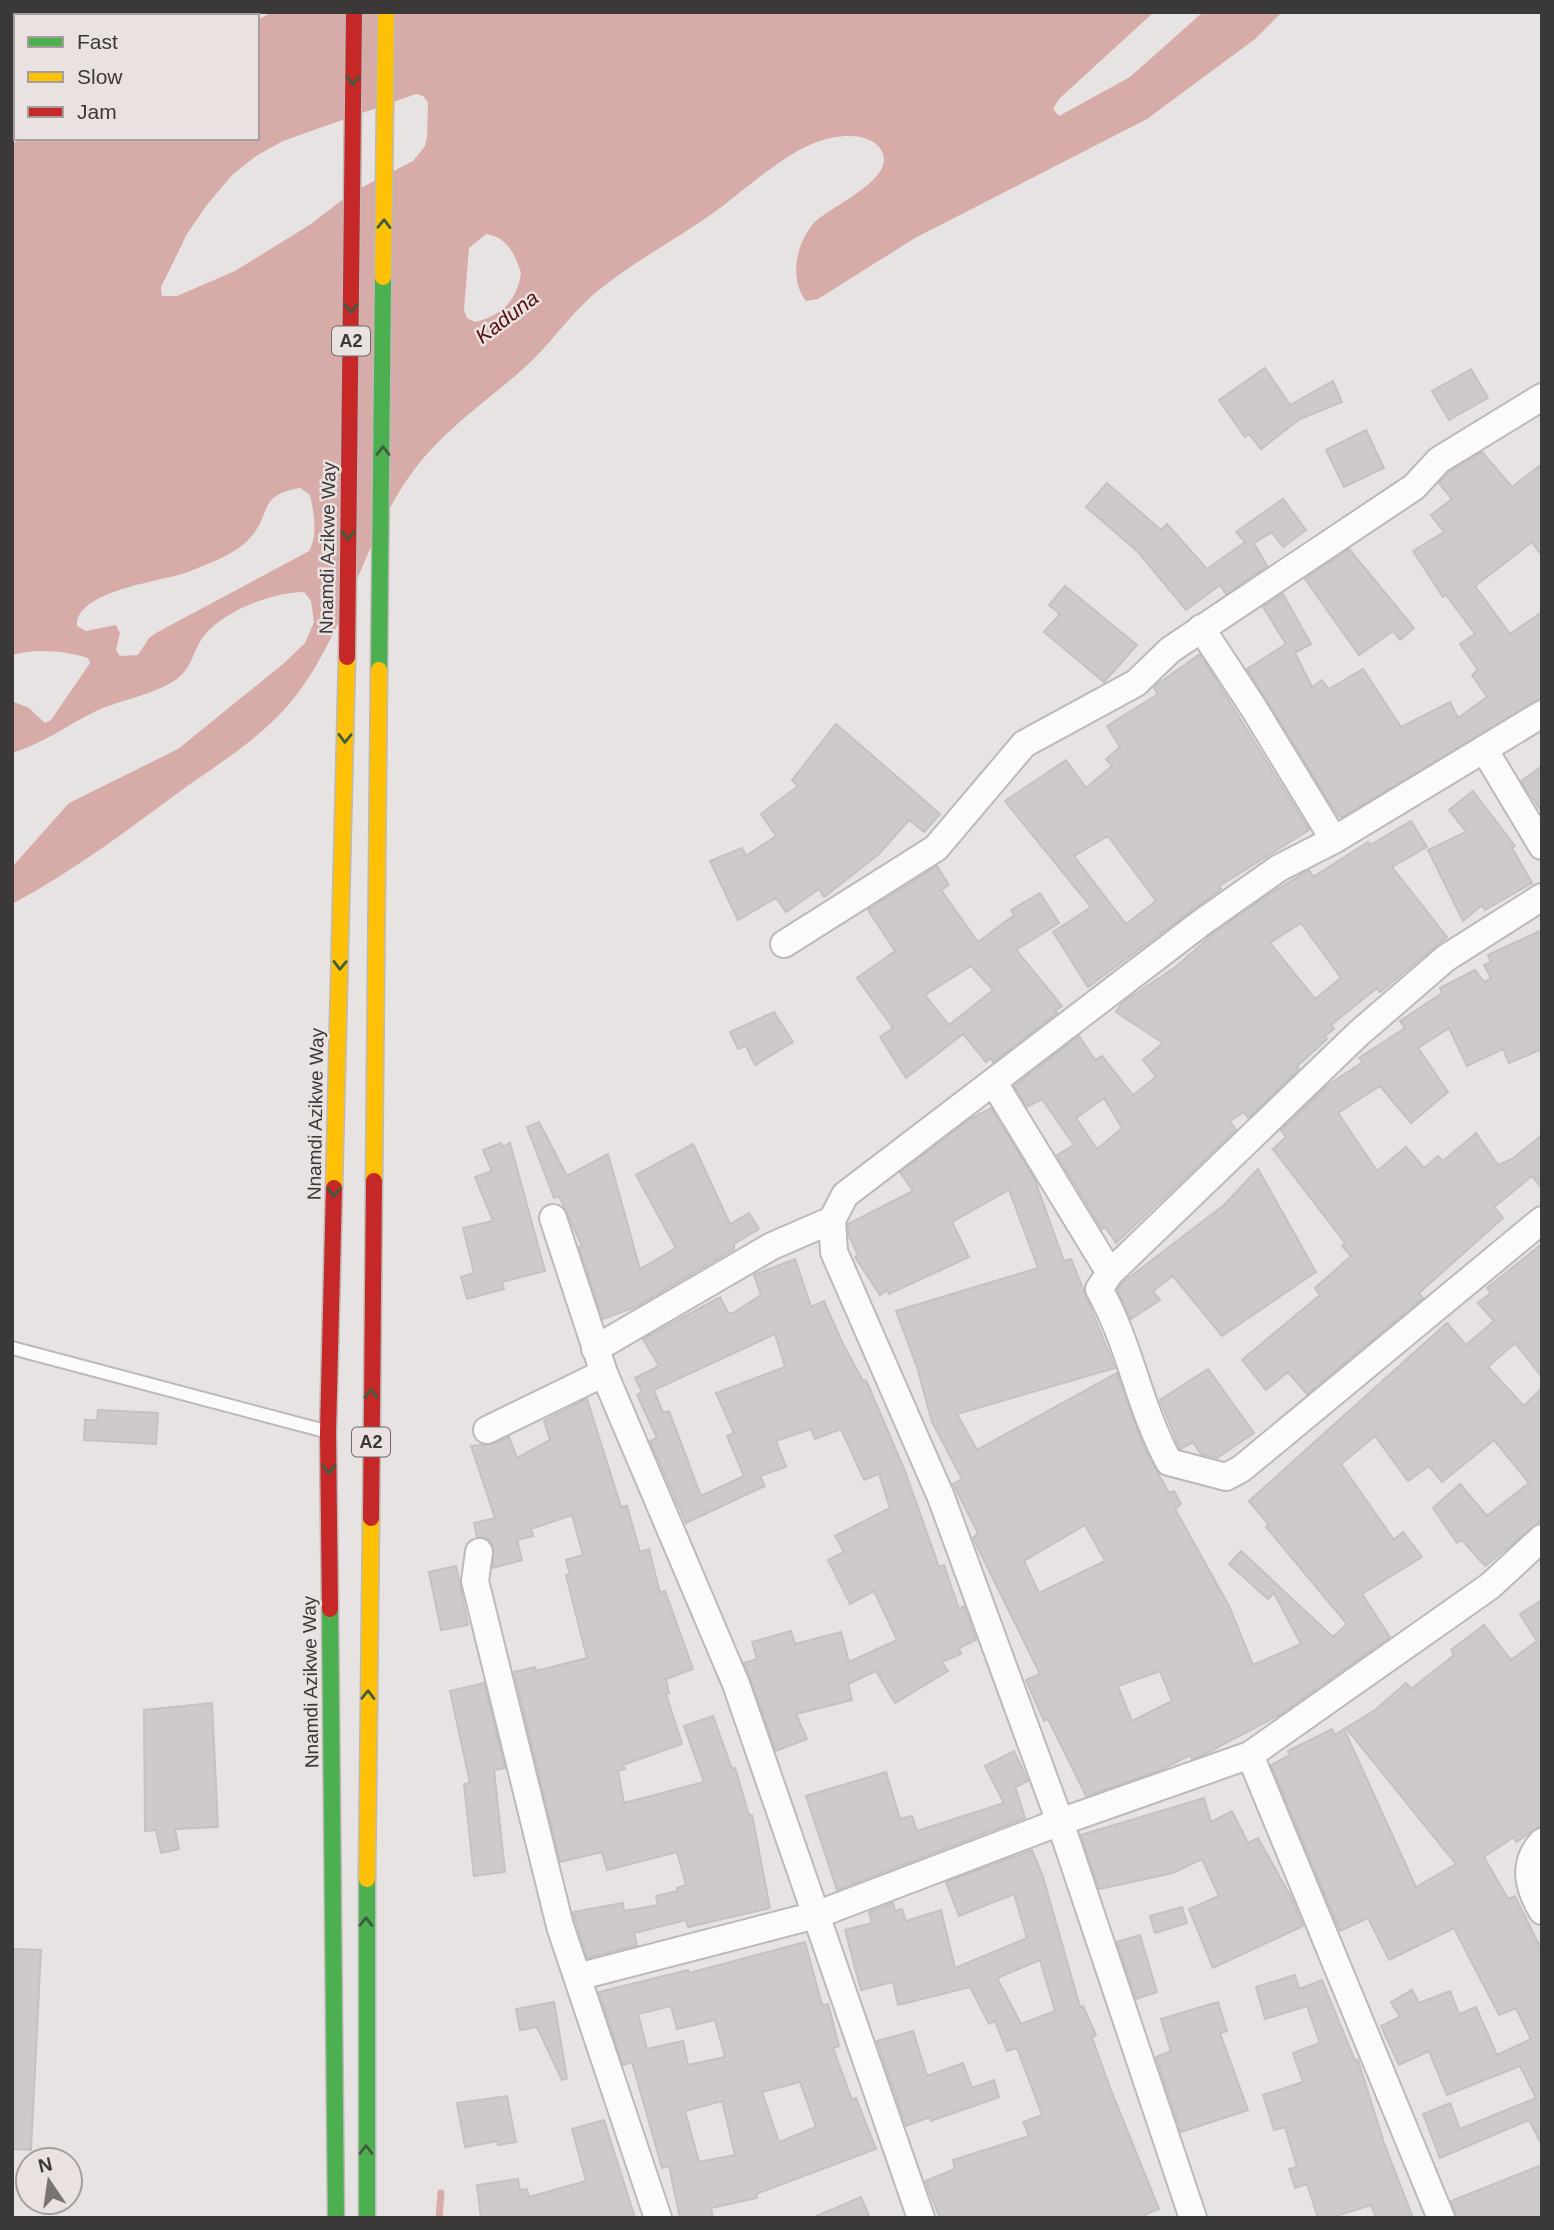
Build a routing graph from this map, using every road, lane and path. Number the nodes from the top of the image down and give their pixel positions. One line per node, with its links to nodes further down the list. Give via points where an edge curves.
1 (354, 12): 19 (highway, Nnamdi Azikwe Way / A2, one-way to 19, via 347,669)
2 (386, 12): 29 (highway, A2, one-way to 2, via 366,1922)
3 (1542, 397): 4 (street, via 1439,460 1414,487)
4 (1201, 628): 7 (street); 10 (street, via 1136,683 1024,744 936,848)
5 (1542, 713): 6 (street)
6 (1484, 749): 7 (street); 8 (street)
7 (1334, 840): 11 (street, via 1279,868)
8 (1542, 846)
9 (1542, 897): 15 (street, via 1446,958 1378,1017)
10 (784, 944)
11 (994, 1083): 13 (street, via 845,1195); 15 (street)
12 (553, 1218): 17 (street)
13 (832, 1220): 17 (street, via 772,1246); 23 (street, via 834,1252 941,1497)
14 (1542, 1220): 15 (street, via 1226,1477 1170,1462 1155,1435 1117,1321 1099,1289)
15 (1110, 1273)
16 (12, 1348): 19 (lane)
17 (600, 1361): 18 (street); 26 (street, via 736,1684)
18 (487, 1430)
19 (328, 1432): 28 (highway, Nnamdi Azikwe Way / A2, one-way to 28)
20 (1542, 1538): 22 (street, via 1490,1586)
21 (480, 1552): 27 (street, via 475,1581 560,1926)
22 (1250, 1755): 23 (street); 33 (street)
23 (1060, 1822): 26 (street); 32 (street)
24 (1542, 1842): 25 (street, via 1531,1854 1529,1870 1530,1890)
25 (1542, 1911)
26 (816, 1915): 27 (street); 31 (street)
27 (577, 1977): 30 (street)
28 (336, 2218)
29 (367, 2218)
30 (658, 2218)
31 (921, 2218)
32 (1193, 2218)
33 (1441, 2218)

